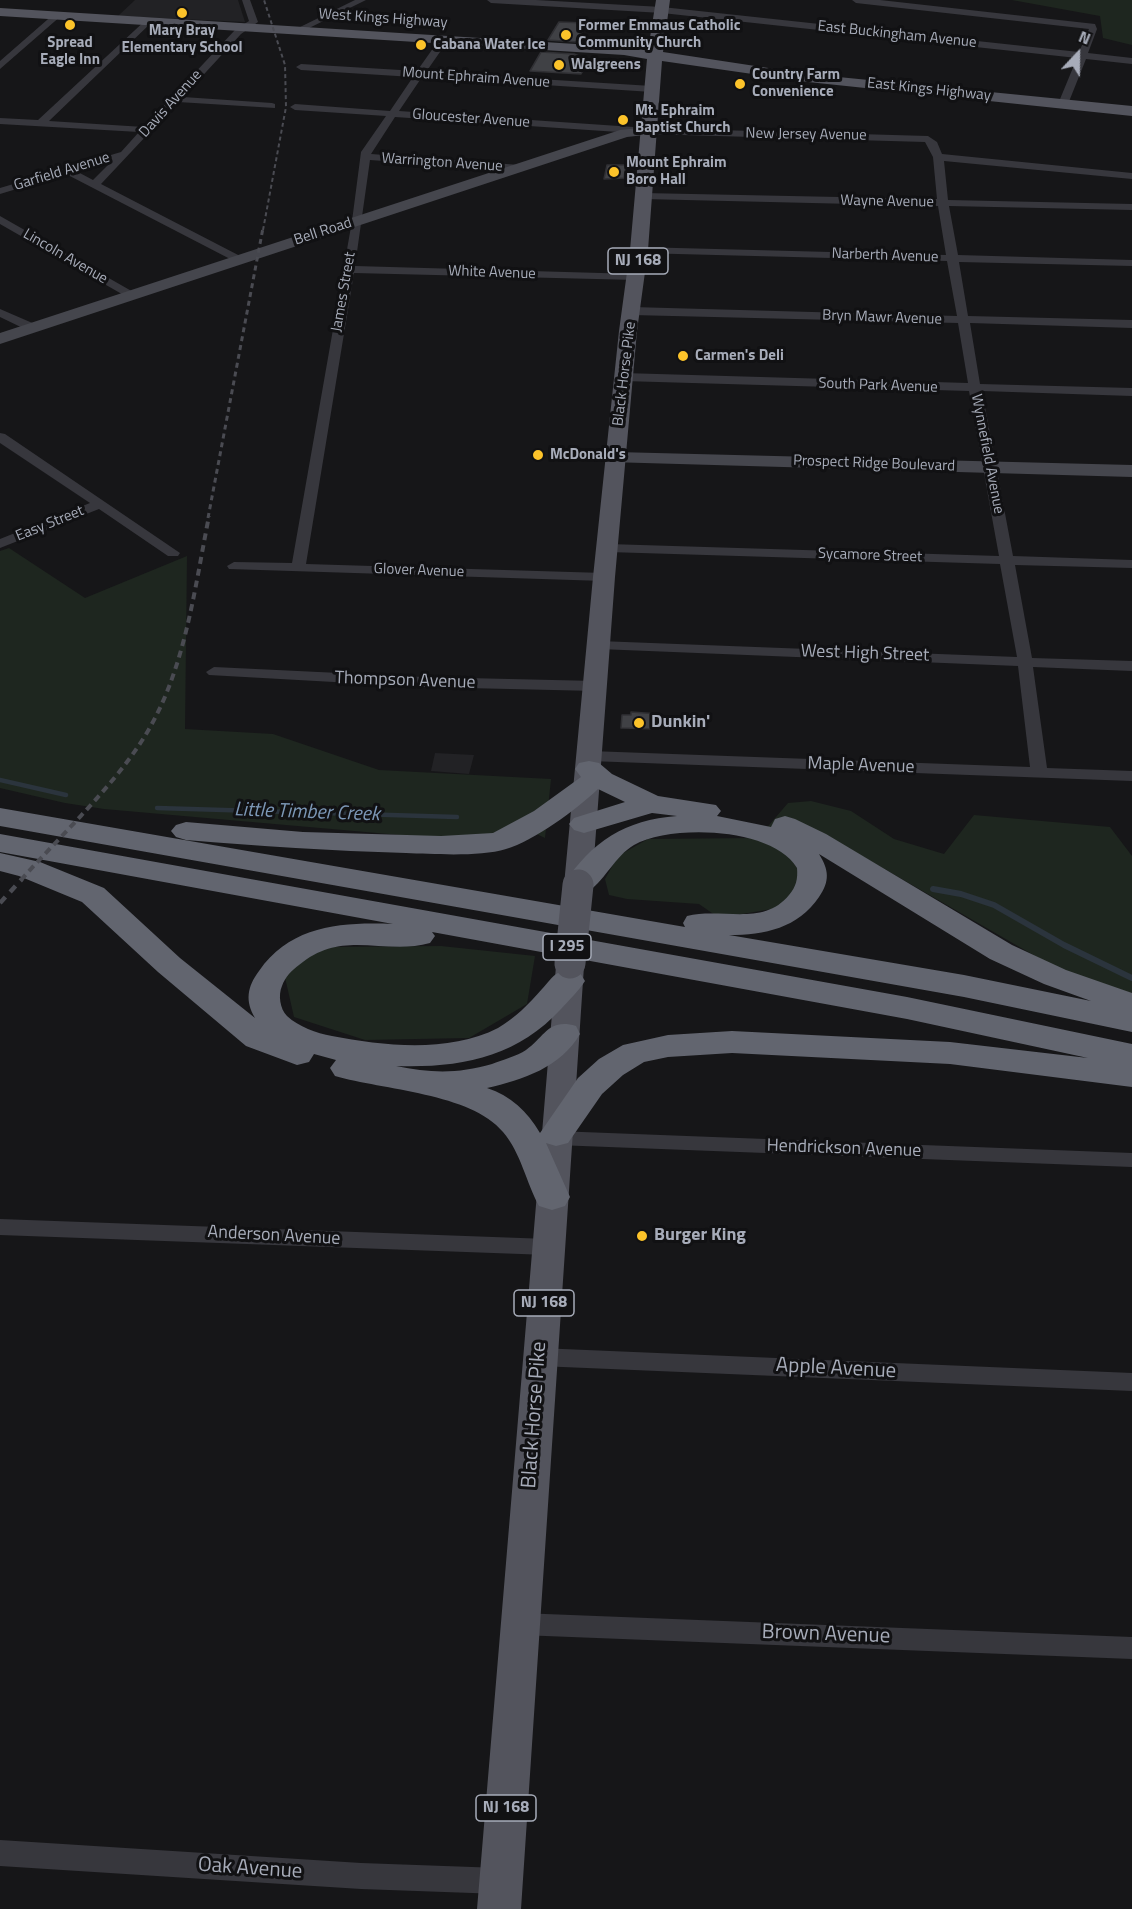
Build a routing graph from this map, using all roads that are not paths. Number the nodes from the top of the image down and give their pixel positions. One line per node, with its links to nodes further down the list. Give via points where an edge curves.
1 (246, 0): 10 (street, via 254,22)
2 (345, 0): 5 (street)
3 (491, 0): 6 (street, East Buckingham Avenue)
4 (856, 0): 14 (street, via 1092,26)
5 (360, 1): 11 (street)
6 (663, 5): 13 (main road, Black Horse Pike / NJ 168); 14 (street, East Buckingham Avenue)
7 (0, 12): 8 (main road, West Kings Highway)
8 (58, 15): 9 (main road, West Kings Highway); 16 (street)
9 (148, 21): 10 (main road, West Kings Highway); 27 (street)
10 (250, 27): 11 (main road, West Kings Highway); 20 (street, Davis Avenue, via 238,32)
11 (298, 30): 12 (main road, West Kings Highway)
12 (444, 39): 13 (main road, West Kings Highway); 18 (street, James Street)
13 (655, 55): 19 (main road, Black Horse Pike / NJ 168); 21 (main road, East Kings Highway, via 789,75)
14 (1082, 56): 15 (street, East Buckingham Avenue); 21 (street)
15 (1132, 61)
16 (0, 66)
17 (301, 67): 18 (street, Mount Ephraim Avenue)
18 (419, 74): 19 (street, Mount Ephraim Avenue); 25 (street, James Street)
19 (652, 89): 29 (main road, Black Horse Pike / NJ 168)
20 (175, 99): 22 (street); 28 (street, Davis Avenue)
21 (1062, 104): 24 (main road, East Kings Highway)
22 (272, 106)
23 (295, 108): 25 (street, Gloucester Avenue)
24 (1132, 111)
25 (392, 114): 29 (street, Gloucester Avenue); 32 (street, James Street)
26 (0, 121): 27 (street)
27 (41, 123): 28 (street)
28 (147, 130): 31 (street, Davis Avenue)
29 (648, 131): 30 (street, New Jersey Avenue); 34 (street, Bell Road, via 625,133); 39 (main road, Black Horse Pike / NJ 168)
30 (928, 139): 33 (street, Wynnefield Avenue)
31 (125, 154): 35 (street, Garfield Avenue); 37 (street, Davis Avenue)
32 (365, 157): 34 (street, Warrington Avenue); 43 (street, James Street)
33 (938, 157): 36 (street); 40 (street, Wynnefield Avenue)
34 (520, 168): 43 (street, Bell Road)
35 (67, 171): 37 (street); 38 (street, Garfield Avenue)
36 (1132, 176)
37 (94, 186): 46 (street)
38 (0, 191)
39 (643, 196): 40 (street, Wayne Avenue); 44 (main road, Black Horse Pike / NJ 168)
40 (943, 203): 41 (street, Wayne Avenue); 45 (street, Wynnefield Avenue)
41 (1132, 207)
42 (0, 219): 50 (street, Lincoln Avenue)
43 (357, 221): 46 (street, Bell Road); 48 (street, James Street)
44 (639, 250): 45 (street, Narberth Avenue); 49 (main road, Black Horse Pike / NJ 168)
45 (954, 258): 47 (street, Narberth Avenue); 53 (street, Wynnefield Avenue)
46 (238, 259): 50 (street, Bell Road)
47 (1132, 263)
48 (348, 269): 49 (street, White Avenue); 71 (street, James Street)
49 (636, 277): 51 (main road, Black Horse Pike / NJ 168)
50 (131, 295): 55 (street, Bell Road)
51 (632, 311): 53 (street, Bryn Mawr Avenue); 57 (main road, Black Horse Pike / NJ 168)
52 (0, 313): 55 (street)
53 (963, 320): 54 (street, Bryn Mawr Avenue); 58 (street, Wynnefield Avenue)
54 (1132, 324)
55 (33, 328): 56 (street, Bell Road)
56 (0, 339)
57 (623, 377): 58 (street, South Park Avenue); 61 (main road, Black Horse Pike / NJ 168)
58 (975, 388): 59 (street, South Park Avenue); 62 (street, Wynnefield Avenue)
59 (1132, 392)
60 (0, 436): 64 (street)
61 (616, 458): 62 (street, Prospect Ridge Boulevard); 66 (main road, Black Horse Pike / NJ 168)
62 (989, 467): 63 (street, Prospect Ridge Boulevard); 68 (street, Wynnefield Avenue)
63 (1132, 471)
64 (100, 504): 65 (street, Easy Street); 67 (street)
65 (0, 544)
66 (608, 548): 68 (street, Sycamore Street); 72 (main road, Black Horse Pike / NJ 168)
67 (173, 554)
68 (1007, 560): 69 (street, Sycamore Street); 74 (street, Wynnefield Avenue)
69 (1132, 564)
70 (234, 566): 71 (street, Glover Avenue)
71 (298, 568): 72 (street, Glover Avenue)
72 (604, 577): 73 (main road, Black Horse Pike / NJ 168)
73 (599, 645): 74 (street, West High Street); 77 (main road, Black Horse Pike / NJ 168)
74 (1025, 660): 75 (street, West High Street); 79 (street, Wynnefield Avenue)
75 (1132, 666)
76 (214, 672): 77 (street, Thompson Avenue)
77 (596, 686): 78 (main road, Black Horse Pike / NJ 168)
78 (589, 770): 79 (street, Maple Avenue); 81 (highway, via 544,817 499,842 441,845 303,841 196,832); 82 (highway); 84 (main road, NJ 168)
79 (1040, 772): 80 (street, Maple Avenue)
80 (1132, 776)
81 (0, 803)
82 (651, 804): 84 (highway); 91 (highway, via 788,826 1001,952 1055,977)
83 (0, 817): 88 (highway, I 295)
84 (584, 824): 87 (main road, NJ 168)
85 (0, 843): 89 (highway, I 295)
86 (0, 862): 96 (highway, via 29,869 93,895 169,965 258,1038 308,1059)
87 (578, 885): 88 (highway, via 624,839 657,828 703,824 748,828 775,838 804,855 813,873 800,905 766,922 735,925 639,920); 90 (main road, Black Horse Pike / NJ 168, bridge)
88 (508, 907): 92 (highway, I 295, via 964,986)
89 (684, 968): 90 (highway, via 458,939 354,935 308,942 291,951 275,968 265,987 264,1006 276,1024 299,1039 333,1048 428,1055 485,1045 519,1029); 94 (highway, I 295, via 973,1020)
90 (570, 972): 93 (main road, Black Horse Pike / NJ 168)
91 (1132, 1004)
92 (1132, 1021)
93 (564, 1034): 96 (highway, via 537,1059 498,1074 449,1085); 97 (main road, Black Horse Pike / NJ 168)
94 (1132, 1056)
95 (1132, 1075): 97 (highway, via 950,1053 732,1042 668,1046 635,1053 611,1066 590,1086)
96 (410, 1081): 99 (highway, via 474,1096 498,1107 529,1145)
97 (556, 1136): 98 (street, Hendrickson Avenue); 99 (main road, Black Horse Pike / NJ 168)
98 (1132, 1160)
99 (552, 1197): 101 (main road, Black Horse Pike / NJ 168)
100 (0, 1227): 101 (street, Anderson Avenue)
101 (548, 1247): 102 (main road, Black Horse Pike / NJ 168)
102 (539, 1357): 103 (street, Apple Avenue); 104 (main road, Black Horse Pike / NJ 168)
103 (1132, 1382)
104 (520, 1624): 105 (street, Brown Avenue); 107 (main road, Black Horse Pike / NJ 168)
105 (1132, 1648)
106 (0, 1852): 107 (street, Oak Avenue, via 361,1876)
107 (499, 1895)

